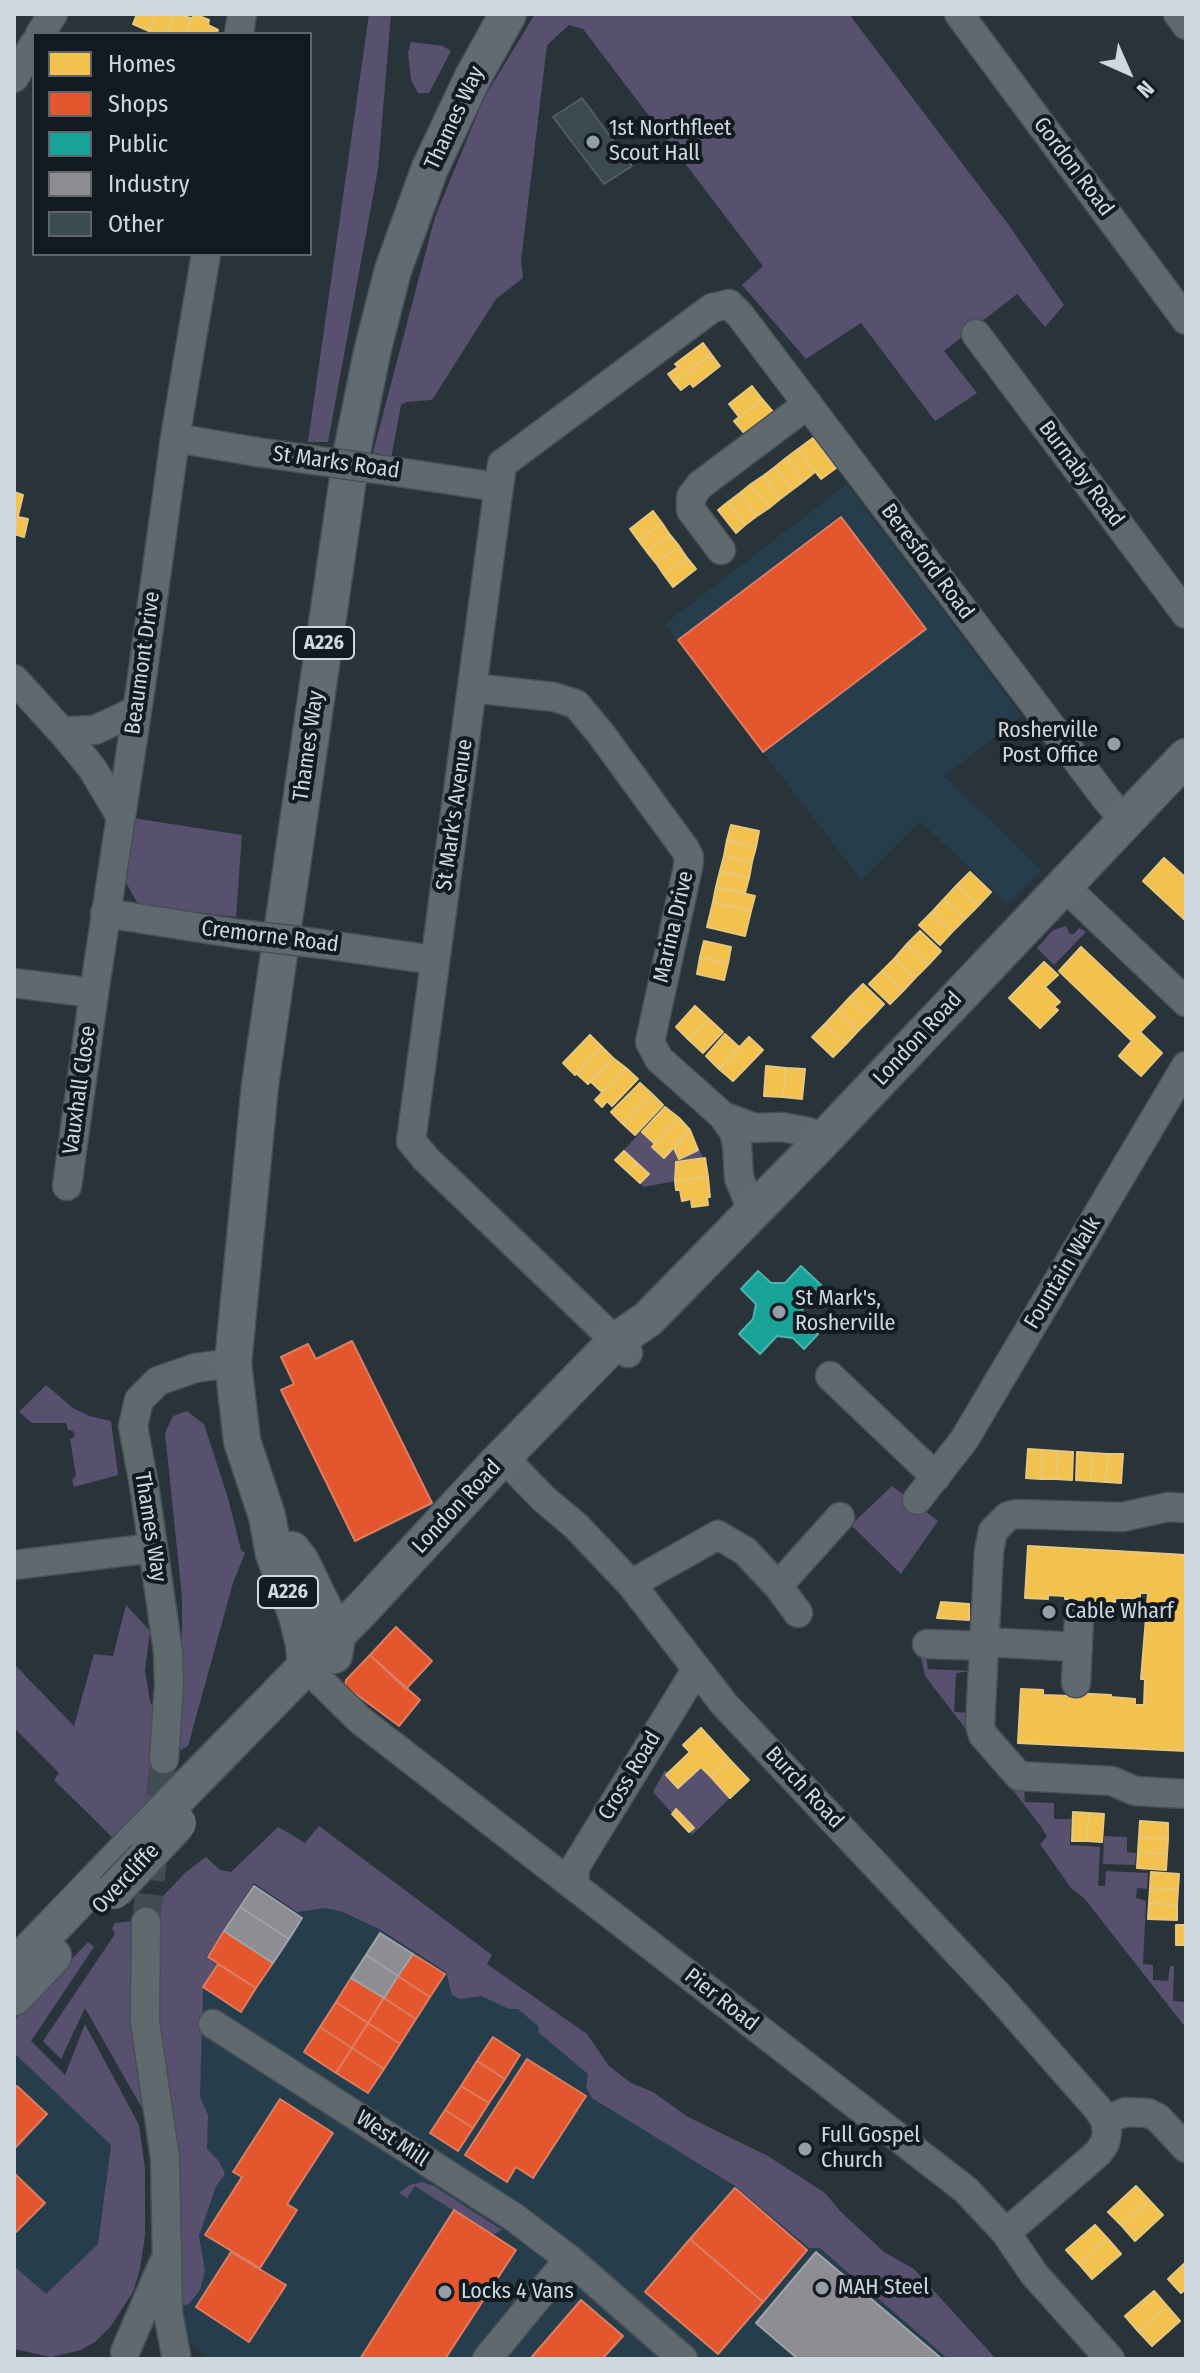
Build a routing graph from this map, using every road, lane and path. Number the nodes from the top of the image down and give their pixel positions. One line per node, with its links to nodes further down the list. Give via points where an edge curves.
1 (53, 14): 6 (street)
2 (508, 14): 37 (main road, Thames Way / A226, via 446,132 409,225 383,307 359,414 260,1085)
3 (959, 14): 11 (street, Gordon Road)
4 (1178, 14): 5 (street)
5 (1186, 25)
6 (41, 32)
7 (32, 47): 8 (street)
8 (14, 78)
9 (206, 256): 14 (street, Beaumont Drive)
10 (729, 304): 13 (street, Beresford Road); 15 (street, St Mark's Avenue, via 712,308 502,464)
11 (1186, 320)
12 (976, 334): 17 (street, Burnaby Road)
13 (808, 404): 16 (street, via 691,497 691,510); 24 (street, Beresford Road)
14 (175, 438): 15 (street, St Marks Road, bridge); 20 (street, Beaumont Drive)
15 (497, 487): 19 (street, St Mark's Avenue)
16 (721, 550)
17 (1186, 614)
18 (14, 679): 21 (street)
19 (472, 688): 27 (street, St Mark's Avenue); 32 (street, Marina Drive, via 576,704 685,849 688,867 650,1042 659,1059)
20 (136, 715): 21 (street, via 95,730); 23 (street, Beaumont Drive)
21 (64, 734): 23 (street)
22 (1186, 757): 24 (main road, London Road)
23 (120, 815): 26 (street, Beaumont Drive)
24 (1125, 821): 25 (main road, London Road)
25 (1063, 885): 30 (street); 33 (main road, London Road)
26 (105, 913): 27 (street, Cremorne Road, bridge); 29 (street, Beaumont Drive)
27 (434, 960): 36 (street, St Mark's Avenue, via 412,1143)
28 (14, 983): 29 (street)
29 (94, 993): 34 (street, Vauxhall Close)
30 (1186, 1002)
31 (1186, 1066): 40 (street, Fountain Walk, via 964,1440)
32 (723, 1116): 33 (street, Marina Drive, via 755,1128 809,1132); 35 (street, Marina Drive, via 734,1132 739,1178)
33 (822, 1141): 35 (main road, London Road)
34 (66, 1186)
35 (756, 1208): 36 (main road, London Road)
36 (622, 1347): 39 (main road, London Road)
37 (233, 1363): 43 (main road, Thames Way / A226, via 242,1441); 45 (street, Thames Way, via 195,1368 158,1381 139,1400 133,1426)
38 (830, 1376): 40 (street)
39 (510, 1464): 48 (main road, London Road); 49 (street, Burch Road); 56 (main road, London Road)
40 (936, 1477): 41 (street, Fountain Walk)
41 (917, 1500)
42 (1177, 1507): 54 (street, via 1122,1517 1008,1516 990,1540)
43 (267, 1516): 46 (main road, Thames Way / A226); 56 (main road, Thames Way / A226, via 304,1644)
44 (840, 1517): 50 (street)
45 (153, 1548): 47 (street); 60 (street, Thames Way, via 168,1652)
46 (301, 1562): 48 (main road, A226, via 357,1591 376,1586); 56 (main road, Thames Way / A226)
47 (14, 1565)
48 (398, 1570): 56 (main road, London Road)
49 (631, 1584): 50 (street, via 718,1535 745,1551); 57 (street, Burch Road)
50 (778, 1586): 51 (street)
51 (798, 1613)
52 (1079, 1618): 55 (street)
53 (927, 1644): 54 (street)
54 (984, 1644): 55 (street); 61 (street, via 980,1729 1017,1775 1112,1781 1135,1791)
55 (1078, 1647): 58 (street)
56 (328, 1662): 59 (main road, London Road); 63 (street, Pier Road, via 348,1710)
57 (696, 1670): 63 (street, Cross Road, via 575,1867); 67 (street, Burch Road, via 996,1993)
58 (1076, 1683)
59 (232, 1754): 62 (main road, Overcliffe, bridge, via 178,1823); 62 (main road, Overcliffe, bridge, via 187,1788)
60 (164, 1759)
61 (1186, 1794)
62 (114, 1878): 65 (main road, Overcliffe)
63 (574, 1886): 69 (street, Pier Road, via 966,2190)
64 (146, 1922): 70 (street, via 145,2022 168,2185)
65 (19, 1973)
66 (213, 2024): 71 (street, West Mill, via 515,2218)
67 (1105, 2120): 68 (street, via 1126,2112 1148,2113); 69 (street, via 1105,2143 1098,2153)
68 (1186, 2148)
69 (1006, 2233): 76 (street, Pier Road, via 1034,2274)
70 (165, 2259): 72 (street); 73 (street, via 169,2330)
71 (569, 2259): 74 (street); 75 (street, West Mill)
72 (121, 2356): 73 (street, via 152,2345)
73 (178, 2357)
74 (487, 2359)
75 (683, 2359)
76 (1110, 2359)

